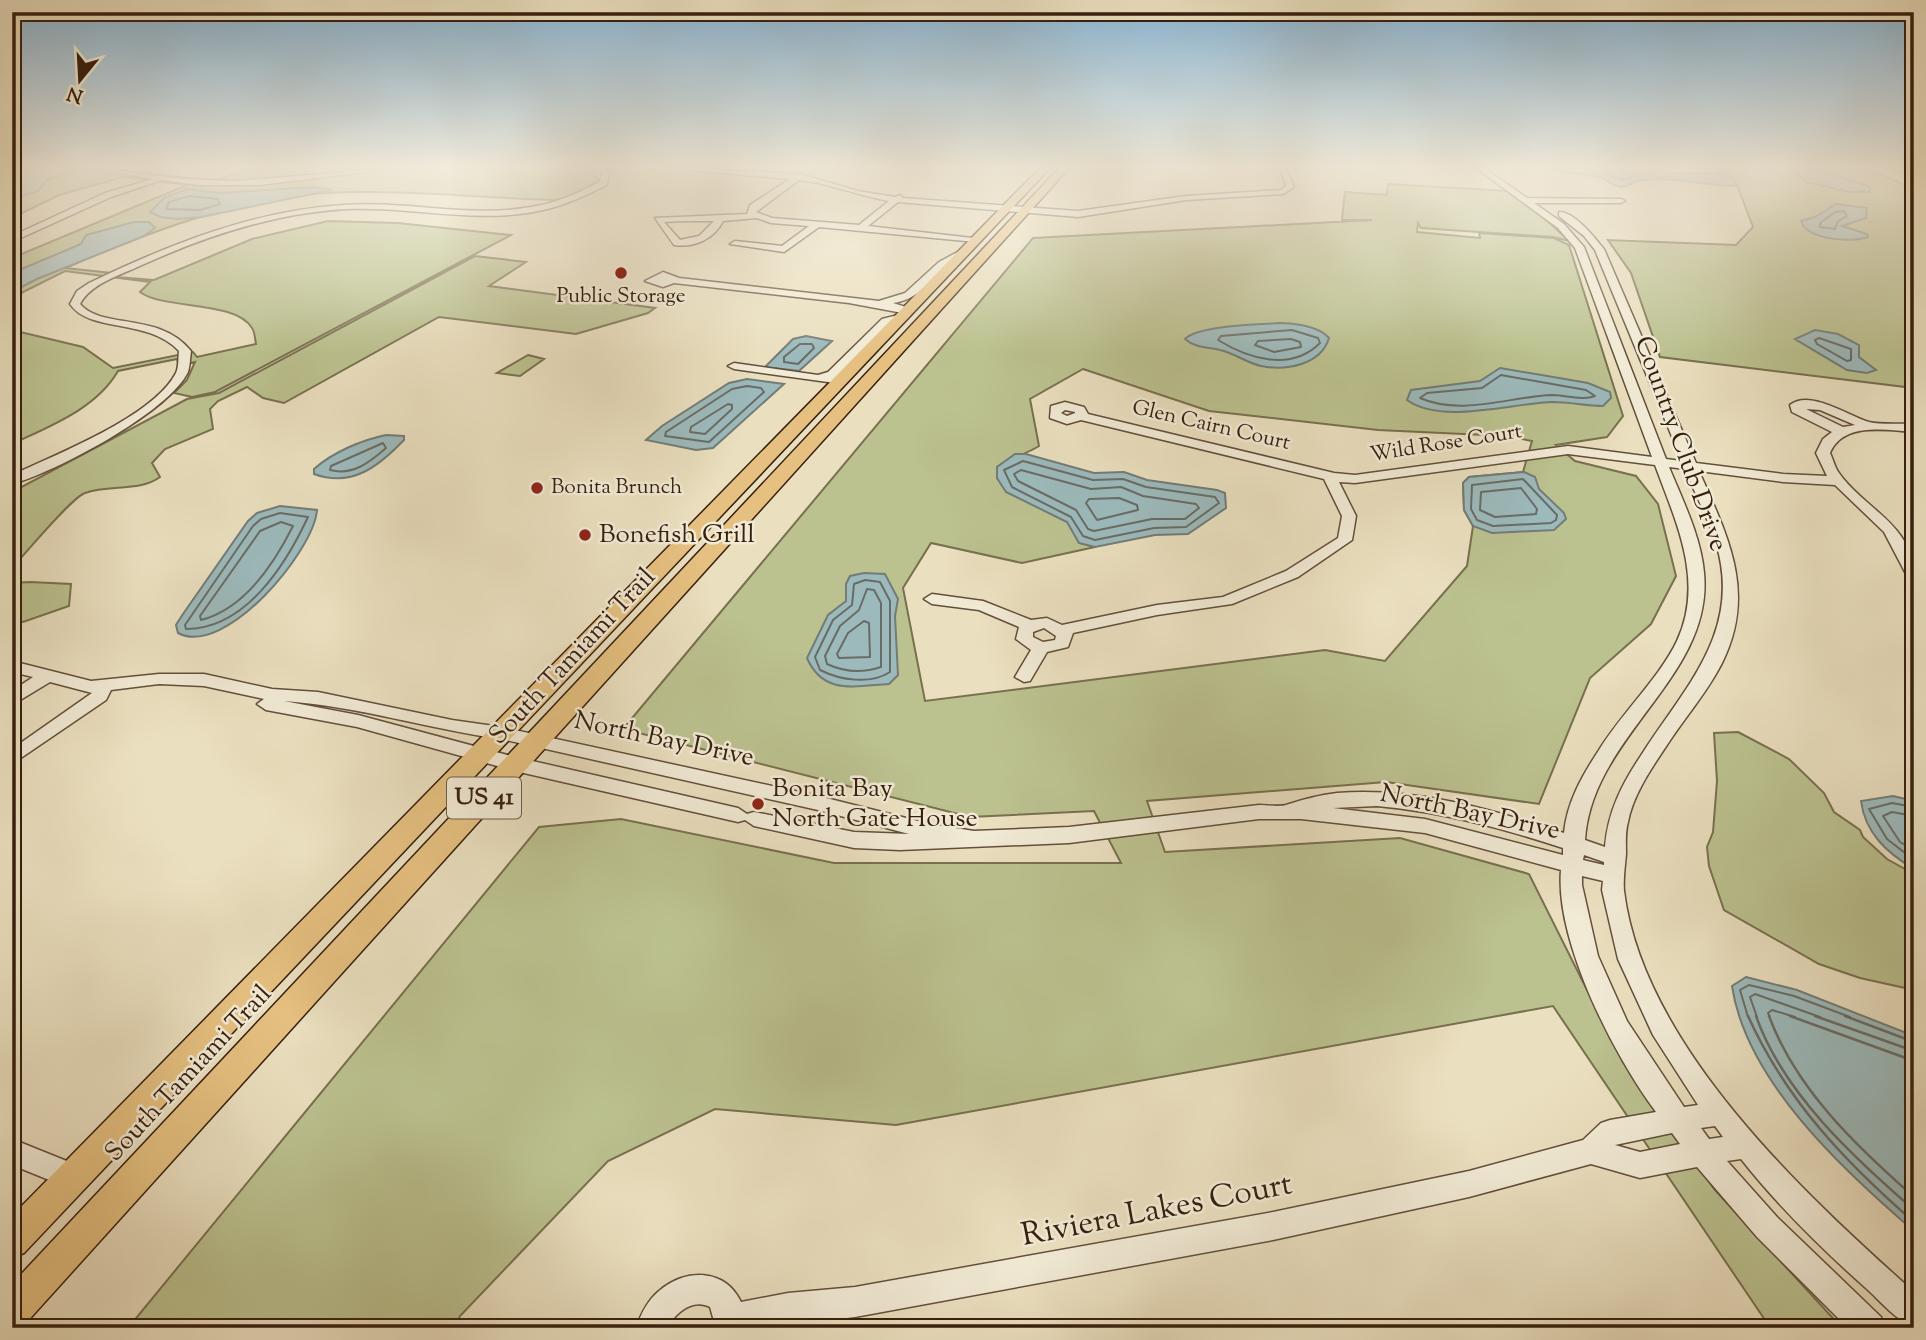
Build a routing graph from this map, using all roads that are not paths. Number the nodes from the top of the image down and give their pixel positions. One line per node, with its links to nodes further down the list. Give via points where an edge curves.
1 (30, 231): 14 (street)
2 (223, 231): 30 (street, via 93,285 75,301 79,310 171,337 185,351 184,373 134,418)
3 (667, 231): 12 (street, via 677,243)
4 (692, 231): 12 (street)
5 (710, 231): 12 (street)
6 (808, 231): 15 (street, via 783,249)
7 (877, 231): 16 (street)
8 (989, 231): 16 (main road, South Tamiami Trail / US 41)
9 (995, 231): 21 (main road, South Tamiami Trail / US 41)
10 (1565, 231): 26 (street, Country Club Drive, via 1579,247)
11 (1582, 231): 27 (street, Country Club Drive, via 1599,249)
12 (699, 238): 13 (street)
13 (716, 238)
14 (12, 239)
15 (736, 244)
16 (970, 245): 18 (street, via 948,256 905,300); 19 (main road, South Tamiami Trail / US 41)
17 (674, 280): 18 (street)
18 (849, 300): 19 (street, via 891,306)
19 (905, 314): 21 (main road, South Tamiami Trail / US 41); 21 (street, via 886,321 832,375)
20 (731, 369): 21 (street)
21 (837, 385): 42 (main road, South Tamiami Trail / US 41); 43 (main road, South Tamiami Trail / US 41, via 787,468)
22 (1082, 416): 28 (street, Glen Cairn Court)
23 (1871, 427): 24 (street); 25 (street); 25 (street, via 1822,406 1796,405 1803,414)
24 (1914, 428)
25 (1842, 432): 29 (street, via 1824,448 1826,464)
26 (1660, 457): 27 (street, Wild Rose Court); 28 (street, Wild Rose Court, via 1568,450 1355,479); 48 (street, Country Club Drive, via 1696,557 1699,587 1694,619 1672,663 1592,777 1577,814)
27 (1689, 461): 29 (street, Wild Rose Court, via 1783,478); 49 (street, Country Club Drive, via 1726,556 1731,613 1712,664 1630,790 1617,824)
28 (1330, 477): 34 (street, via 1349,516 1345,540 1292,574 1226,601)
29 (1836, 478): 31 (street, via 1890,530)
30 (12, 480)
31 (1914, 574)
32 (932, 599): 33 (street, via 983,606)
33 (1030, 626): 34 (street, via 1047,624); 35 (street, via 1024,639)
34 (1062, 630): 35 (street, via 1062,643)
35 (1041, 648): 38 (street)
36 (12, 666): 37 (street)
37 (50, 674): 40 (street); 41 (street)
38 (1024, 677)
39 (160, 685): 40 (street, North Bay Drive); 42 (street, North Bay Drive, via 204,680); 44 (street, North Bay Drive, via 203,689 358,721)
40 (97, 691): 45 (street)
41 (12, 699)
42 (500, 733): 43 (street, North Bay Drive); 44 (main road, South Tamiami Trail / US 41)
43 (536, 741): 46 (main road, South Tamiami Trail / US 41); 47 (street, North Bay Drive)
44 (482, 753): 46 (street, North Bay Drive); 56 (main road, South Tamiami Trail / US 41)
45 (12, 758)
46 (515, 764): 47 (street, North Bay Drive, via 865,841); 58 (main road, South Tamiami Trail / US 41)
47 (971, 838): 48 (street, North Bay Drive, via 1069,835 1301,812 1425,826)
48 (1571, 853): 49 (street, North Bay Drive); 51 (street, Country Club Drive, via 1580,930 1605,1001)
49 (1612, 866): 50 (street, Country Club Drive, via 1617,913 1641,986 1691,1074)
50 (1720, 1113): 51 (street, Riviera Lakes Court); 52 (street, Country Club Drive)
51 (1676, 1118): 53 (street, Riviera Lakes Court, via 1609,1132); 55 (street, Country Club Drive)
52 (1745, 1145): 55 (street); 59 (street, Country Club Drive, via 1816,1223)
53 (1591, 1151): 55 (street, via 1640,1165); 60 (street, Riviera Lakes Court, via 1469,1184 1273,1226 855,1302 788,1308)
54 (12, 1152): 56 (street)
55 (1703, 1153): 62 (street, Country Club Drive, via 1748,1208)
56 (74, 1177): 57 (main road, South Tamiami Trail / US 41)
57 (12, 1241)
58 (12, 1311)
59 (1914, 1312)
60 (731, 1323): 61 (street, Riviera Lakes Court, via 719,1295 697,1288 671,1297)
61 (651, 1328)
62 (1870, 1328)

